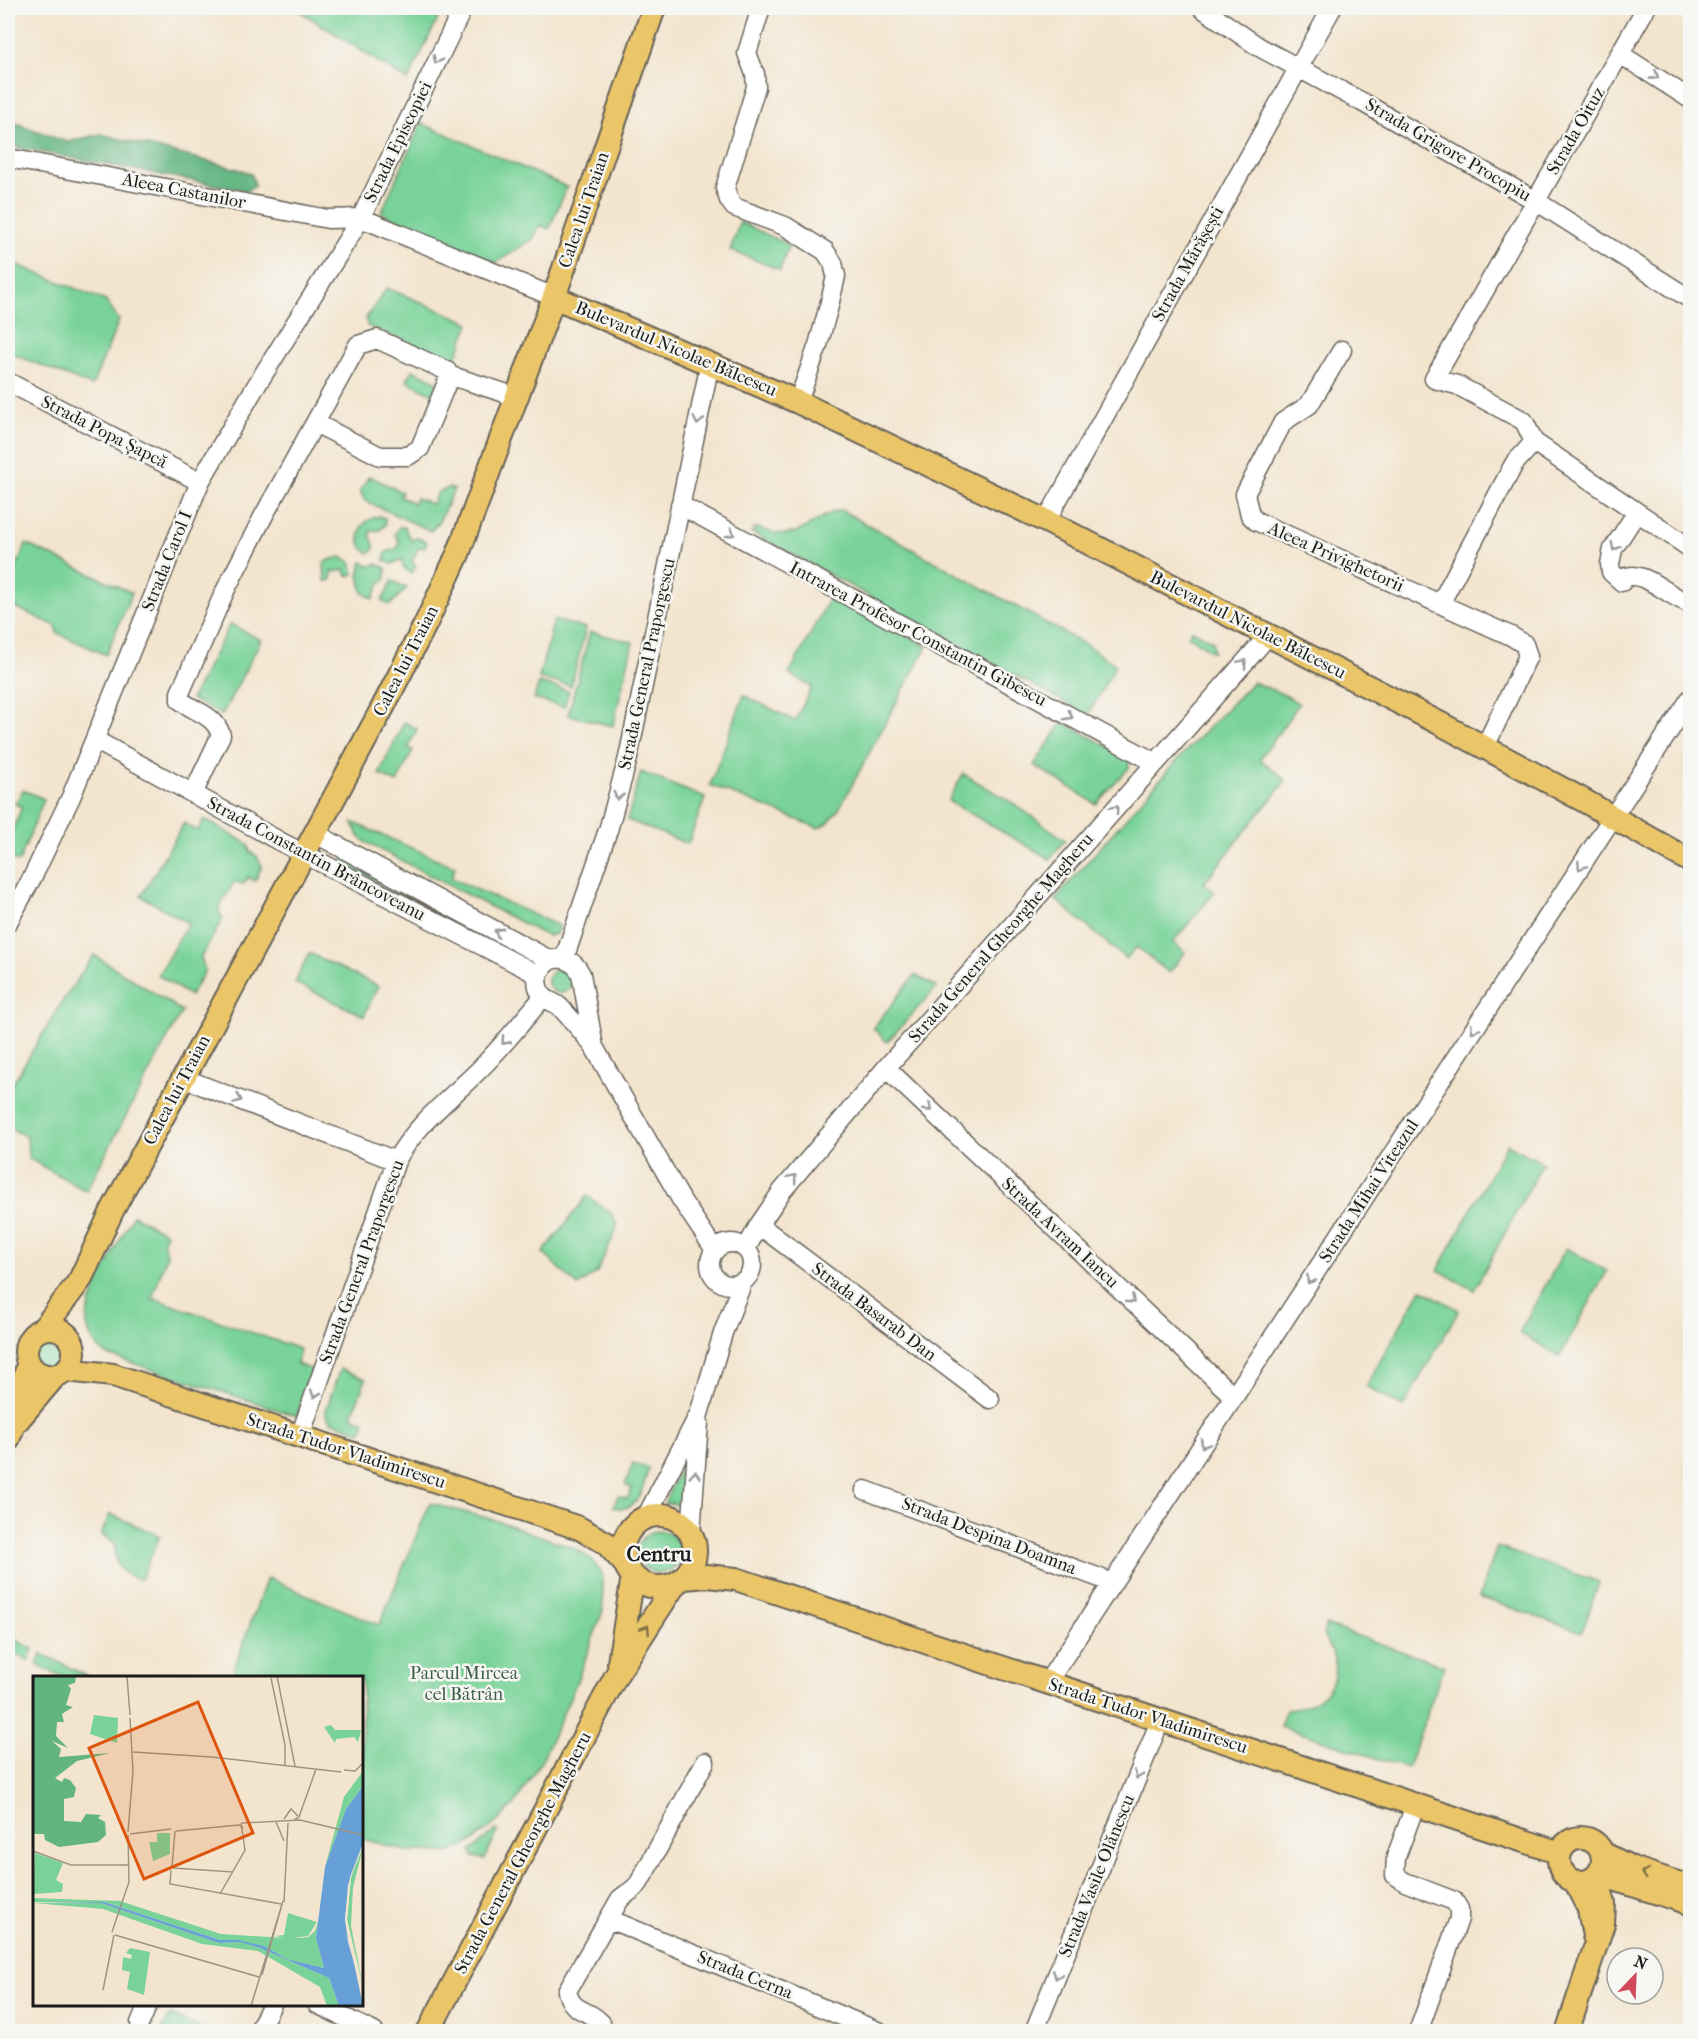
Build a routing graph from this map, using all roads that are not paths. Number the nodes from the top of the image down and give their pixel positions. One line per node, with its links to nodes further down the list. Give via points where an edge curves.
1 (463, 8): 12 (street, Strada Episcopiei, one-way to 12)
2 (654, 8): 13 (main road, Calea lui Traian)
3 (761, 8): 20 (street, Bulevardul Nicolae Bălcescu, via 747,53 756,87 724,188 734,207 785,226 825,251 833,263 836,276)
4 (1202, 8): 8 (street, Strada Grigore Procopiu)
5 (1332, 8): 8 (street, Strada Mărășești)
6 (1646, 8): 7 (street, Strada Oituz)
7 (1620, 54): 9 (street, one-way to 9); 11 (street, Strada Oituz)
8 (1297, 68): 11 (street, Strada Grigore Procopiu); 26 (street, Strada Mărășești)
9 (1690, 99)
10 (8, 158): 12 (street, Aleea Castanilor, via 318,217)
11 (1536, 201): 14 (street, Strada Grigore Procopiu); 22 (street, Strada Oituz, via 1434,379 1457,385 1524,422)
12 (361, 218): 13 (street, Strada Episcopiei); 23 (street, Strada Carol I)
13 (554, 297): 16 (main road, Bulevardul Nicolae Bălcescu); 19 (main road, Calea lui Traian)
14 (1690, 299)
15 (1342, 350): 29 (street, Aleea Privighetorii, via 1309,405 1283,422 1245,494 1250,515)
16 (710, 363): 20 (main road, Bulevardul Nicolae Bălcescu); 24 (street, Strada General Praporgescu, one-way to 24)
17 (447, 371): 21 (street, via 377,339 367,340 358,345)
18 (8, 382): 23 (street, Strada Popa Șapcă)
19 (517, 397): 21 (street, via 455,377 448,380 420,448 408,456 380,456); 37 (main road, Calea lui Traian, via 446,582)
20 (798, 402): 26 (main road, Bulevardul Nicolae Bălcescu)
21 (315, 423): 35 (street, via 225,591 180,693 180,700 211,718 221,735)
22 (1534, 442): 25 (street); 29 (street, via 1514,464)
23 (200, 482): 32 (street, Strada Carol I)
24 (680, 505): 34 (street, Intrarea Profesor Constantin Gibescu, one-way to 34); 41 (street, Strada General Praporgescu, one-way to 41, via 625,769 609,828)
25 (1637, 512): 27 (street); 28 (street, one-way to 28, via 1611,554 1611,572 1624,580 1631,575 1642,577)
26 (1046, 521): 30 (main road, Bulevardul Nicolae Bălcescu)
27 (1690, 548)
28 (1690, 603)
29 (1440, 604): 33 (street, Aleea Privighetorii, via 1511,636 1524,644 1528,656)
30 (1268, 636): 33 (main road, Bulevardul Nicolae Bălcescu); 34 (street, Strada General Gheorghe Magheru, one-way to 30)
31 (1690, 699): 36 (street, Strada Mihai Viteazul)
32 (95, 740): 35 (street, Strada Constantin Brâncoveanu); 39 (street, Strada Carol I, via 60,822)
33 (1485, 747): 36 (main road, Bulevardul Nicolae Bălcescu)
34 (1156, 763): 46 (street, Strada General Gheorghe Magheru, one-way to 34)
35 (194, 794): 37 (street, Strada Constantin Brâncoveanu)
36 (1613, 817): 38 (main road, Bulevardul Nicolae Bălcescu); 61 (street, Strada Mihai Viteazul, one-way to 61)
37 (311, 844): 41 (street, Strada Constantin Brâncoveanu, one-way to 37); 42 (street, Strada Constantin Brâncoveanu); 47 (main road, Calea lui Traian)
38 (1690, 861)
39 (15, 892): 40 (street, Strada Carol I)
40 (8, 922)
41 (557, 959): 42 (street, via 543,966); 43 (street, via 578,967)
42 (538, 977): 44 (street, via 537,984)
43 (583, 981): 44 (street, via 571,1001); 45 (street)
44 (550, 1000): 45 (street); 48 (street, Strada General Praporgescu, one-way to 48, via 415,1133)
45 (594, 1047): 51 (street, via 682,1201)
46 (886, 1068): 49 (street, Strada General Gheorghe Magheru, one-way to 46, via 782,1191); 61 (street, Strada Avram Iancu, one-way to 61)
47 (183, 1078): 48 (street, one-way to 48); 52 (main road, Calea lui Traian)
48 (396, 1161): 65 (street, Strada General Praporgescu, one-way to 65)
49 (759, 1225): 50 (street, Strada General Gheorghe Magheru); 62 (street, Strada Basarab Dan)
50 (746, 1249): 51 (street, via 730,1243); 53 (street, via 752,1263)
51 (715, 1250): 54 (street, via 710,1259 711,1270)
52 (80, 1280): 55 (main road, Calea lui Traian); 57 (main road, Calea lui Traian)
53 (743, 1281): 54 (street); 56 (street)
54 (722, 1283): 56 (street)
55 (43, 1329): 57 (main road, via 59,1330); 58 (main road, via 27,1343)
56 (723, 1333): 63 (street)
57 (72, 1344): 59 (main road, via 73,1359); 60 (main road, Strada Tudor Vladimirescu)
58 (28, 1364): 59 (main road, via 40,1374); 64 (main road)
59 (61, 1373): 60 (main road, Strada Tudor Vladimirescu); 64 (main road)
60 (113, 1376): 65 (main road, Strada Tudor Vladimirescu)
61 (1234, 1397): 73 (street, Strada Mihai Viteazul, one-way to 73)
62 (990, 1398)
63 (699, 1414): 67 (street); 69 (street, one-way to 63)
64 (11, 1432)
65 (300, 1436): 68 (main road, Strada Tudor Vladimirescu)
66 (865, 1490): 73 (street, Strada Despina Doamna)
67 (638, 1523): 68 (main road, Strada Tudor Vladimirescu, via 608,1530); 69 (main road, via 655,1516 675,1519 684,1525); 70 (main road, via 624,1546)
68 (579, 1528): 70 (main road, Strada Tudor Vladimirescu, via 606,1543)
69 (693, 1541): 71 (main road, Strada Tudor Vladimirescu); 72 (main road, via 691,1570)
70 (629, 1570): 72 (main road, via 652,1587); 74 (main road, Strada General Gheorghe Magheru)
71 (736, 1579): 72 (main road, Strada Tudor Vladimirescu, via 707,1576); 75 (main road, Strada Tudor Vladimirescu)
72 (679, 1581): 74 (main road, Strada General Gheorghe Magheru, one-way to 72)
73 (1113, 1583): 75 (street, Strada Mihai Viteazul)
74 (617, 1674): 95 (main road, Strada General Gheorghe Magheru)
75 (1047, 1683): 76 (main road, Strada Tudor Vladimirescu)
76 (1160, 1721): 78 (main road, Strada Tudor Vladimirescu); 98 (street, Strada Vasile Olănescu, one-way to 98)
77 (705, 1762): 85 (street, via 639,1883 620,1899)
78 (1415, 1806): 79 (main road, Strada Tudor Vladimirescu); 99 (street, via 1395,1857 1395,1875 1454,1902 1459,1909 1459,1919)
79 (1560, 1852): 80 (main road, via 1570,1840 1592,1841); 81 (main road, via 1559,1867)
80 (1599, 1868): 81 (main road, via 1587,1882); 82 (main road, one-way to 80, via 1632,1868); 83 (main road); 86 (main road, via 1604,1914)
81 (1575, 1882): 86 (main road, via 1589,1909)
82 (1690, 1887)
83 (1640, 1888): 84 (main road); 86 (main road, via 1622,1899)
84 (1690, 1903)
85 (609, 1919): 96 (street, via 567,1991 573,2007 600,2023); 97 (street, Strada Cerna)
86 (1598, 1942): 100 (main road)
87 (147, 2006): 90 (street)
88 (271, 2006): 91 (street)
89 (321, 2006): 92 (street)
90 (140, 2023)
91 (258, 2031)
92 (374, 2031)
93 (412, 2031): 94 (main road)
94 (422, 2031)
95 (428, 2031)
96 (599, 2031)
97 (880, 2031)
98 (1034, 2031)
99 (1418, 2031)
100 (1567, 2031)

